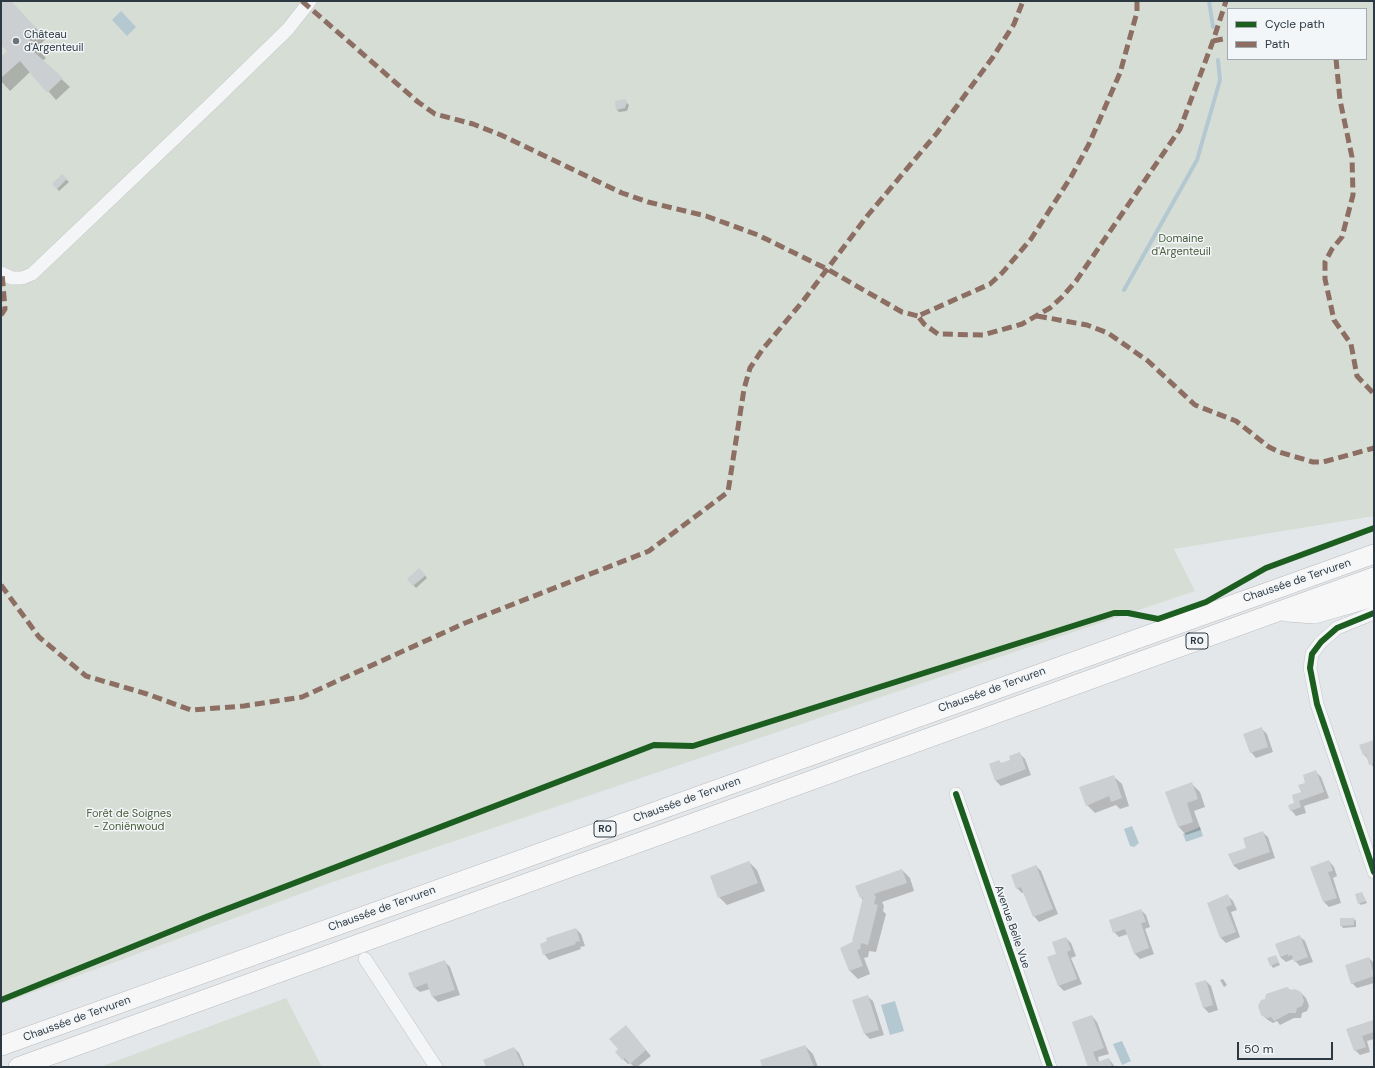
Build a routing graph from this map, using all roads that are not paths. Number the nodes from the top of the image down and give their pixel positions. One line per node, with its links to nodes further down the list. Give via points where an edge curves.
1 (310, 1): 2 (street, via 288,29 221,95 32,274 12,278)
2 (1, 273)
3 (1374, 554): 11 (highway, Chaussée de Tervuren / R0)
4 (1374, 577): 6 (highway, R0)
5 (1374, 596): 6 (highway, via 1314,614)
6 (1280, 612): 12 (highway, R0)
7 (1374, 613): 9 (street, via 1337,628 1312,654 1310,668 1317,704)
8 (956, 794): 14 (street, Avenue Belle Vue)
9 (1374, 872)
10 (365, 958): 13 (street)
11 (1, 1046)
12 (18, 1067)
13 (436, 1067)
14 (1050, 1067)

